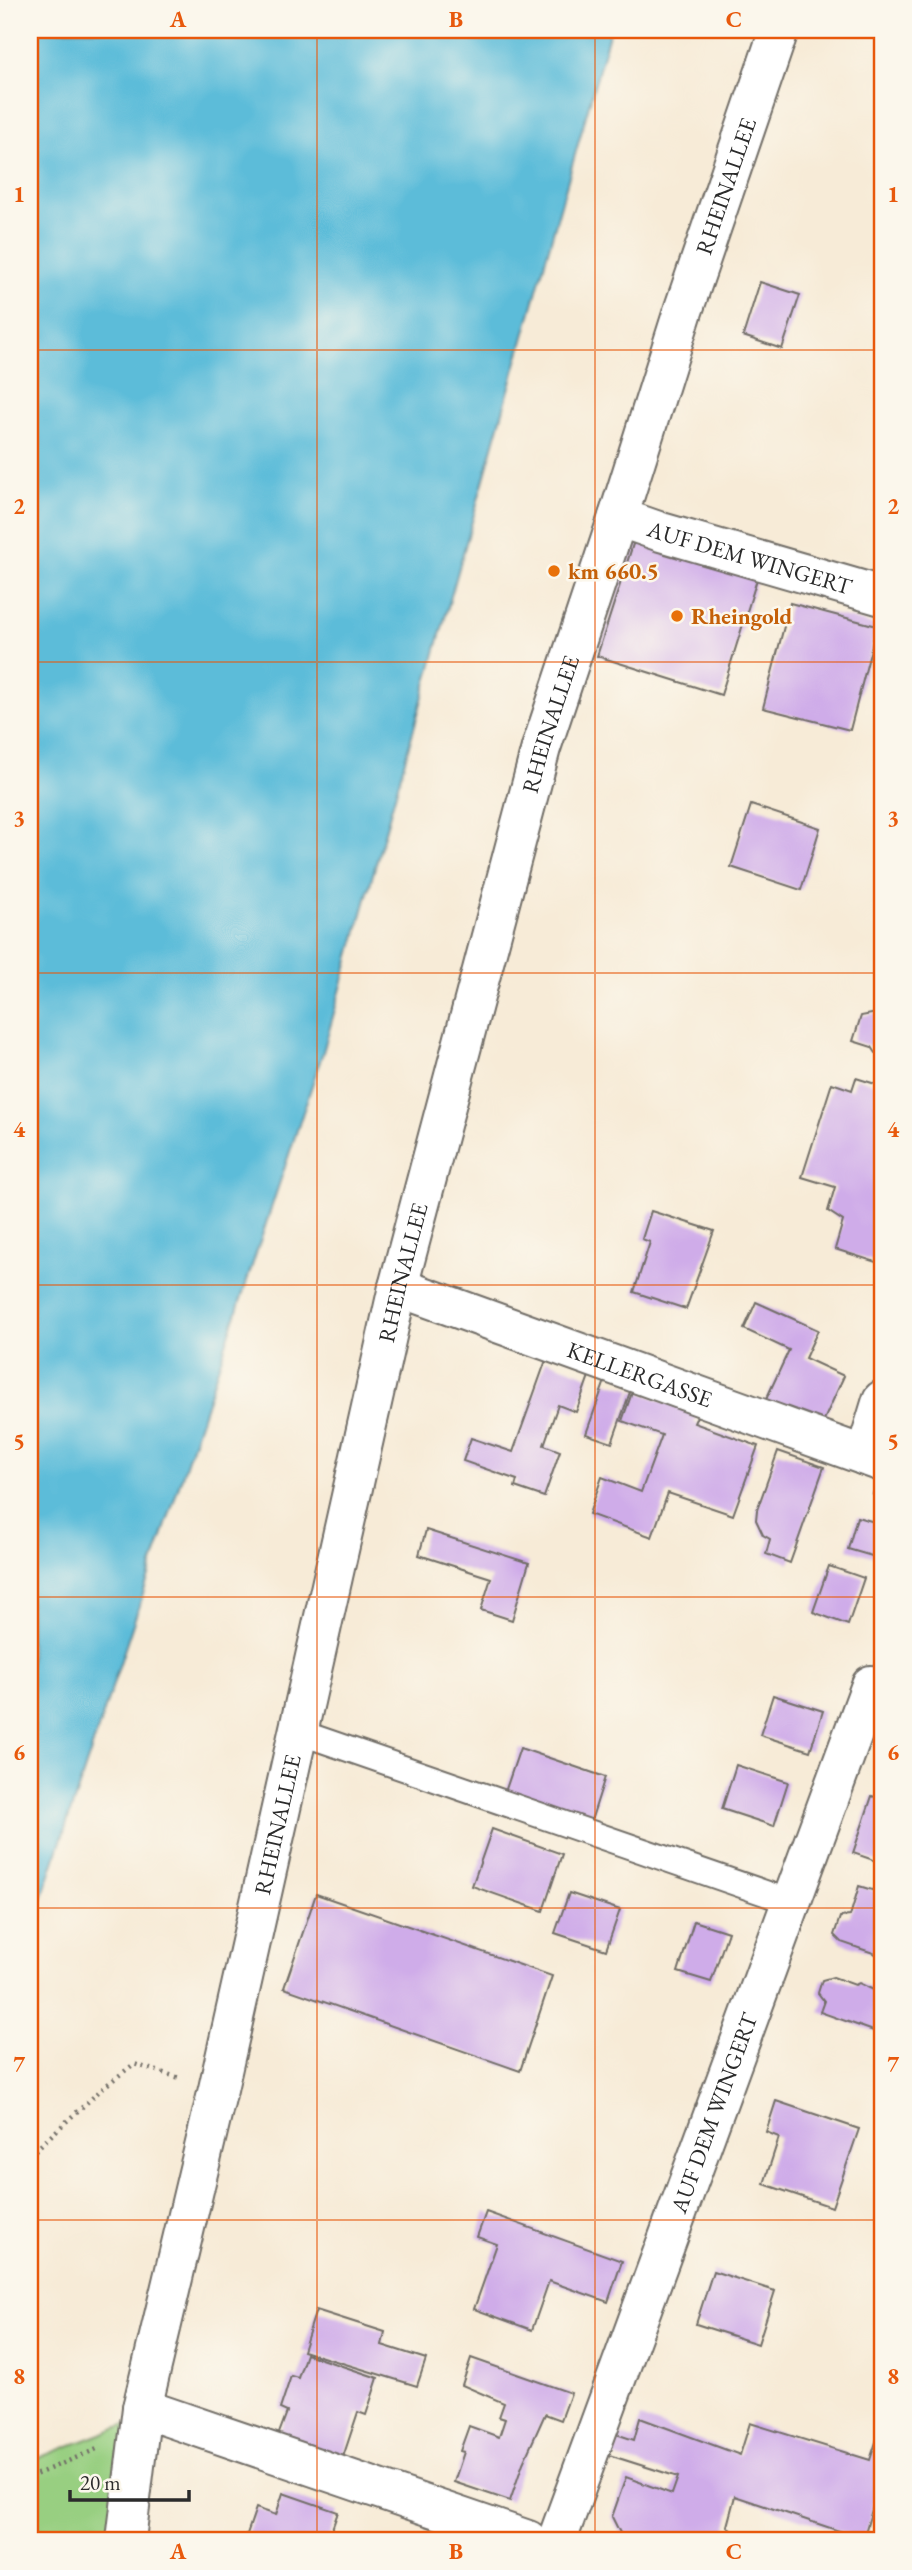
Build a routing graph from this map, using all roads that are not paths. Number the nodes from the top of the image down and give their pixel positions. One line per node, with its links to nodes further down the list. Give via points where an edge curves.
1 (779, 30): 2 (street, RHEINALLEE)
2 (618, 517): 3 (street, AUF DEM WINGERT); 4 (street, RHEINALLEE, via 541,748)
3 (882, 596)
4 (398, 1287): 6 (street, KELLERGASSE); 8 (street, RHEINALLEE)
5 (882, 1400): 6 (street)
6 (874, 1459)
7 (871, 1685): 9 (street, AUF DEM WINGERT)
8 (299, 1732): 9 (lane); 10 (street, RHEINALLEE)
9 (791, 1902): 13 (street, AUF DEM WINGERT)
10 (140, 2420): 11 (street, RHEINALLEE); 12 (street)
11 (127, 2540)
12 (528, 2540)
13 (557, 2540)

